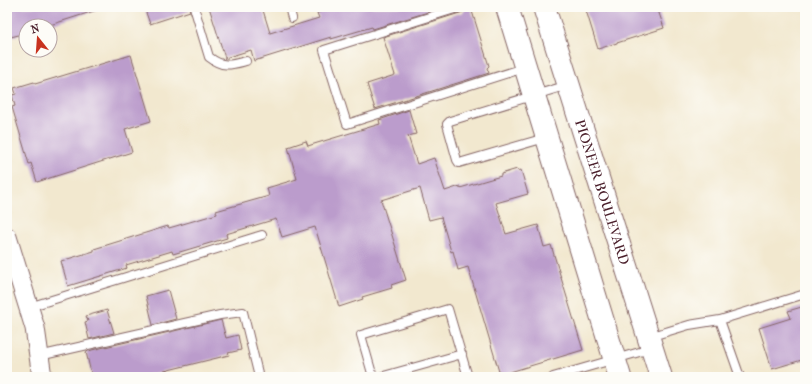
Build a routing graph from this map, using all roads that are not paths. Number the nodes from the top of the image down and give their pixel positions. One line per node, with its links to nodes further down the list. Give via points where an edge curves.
1 (194, 7): 7 (lane, via 209,57 216,63 225,65)
2 (289, 7): 6 (lane)
3 (461, 7): 8 (lane, via 324,50 347,124)
4 (506, 7): 8 (main road)
5 (544, 7): 9 (main road, PIONEER BOULEVARD)
6 (292, 18)
7 (246, 61)
8 (525, 68): 10 (main road)
9 (569, 85): 10 (lane); 17 (main road, PIONEER BOULEVARD)
10 (533, 95): 11 (main road); 11 (lane, via 450,121 447,127 457,160 459,162)
11 (546, 137): 20 (main road)
12 (262, 235): 15 (lane)
13 (7, 237): 15 (street)
14 (805, 294): 16 (lane)
15 (28, 307): 19 (street, via 35,328)
16 (720, 320): 17 (lane, via 689,325); 28 (lane)
17 (650, 343): 20 (lane); 27 (main road, PIONEER BOULEVARD)
18 (462, 354): 23 (lane, via 448,309 361,335); 24 (lane); 25 (lane)
19 (39, 356): 21 (street); 22 (lane, via 243,312)
20 (618, 368): 26 (lane)
21 (42, 377)
22 (259, 377)
23 (373, 377)
24 (380, 377)
25 (468, 377)
26 (553, 377)
27 (660, 377)
28 (740, 377)

